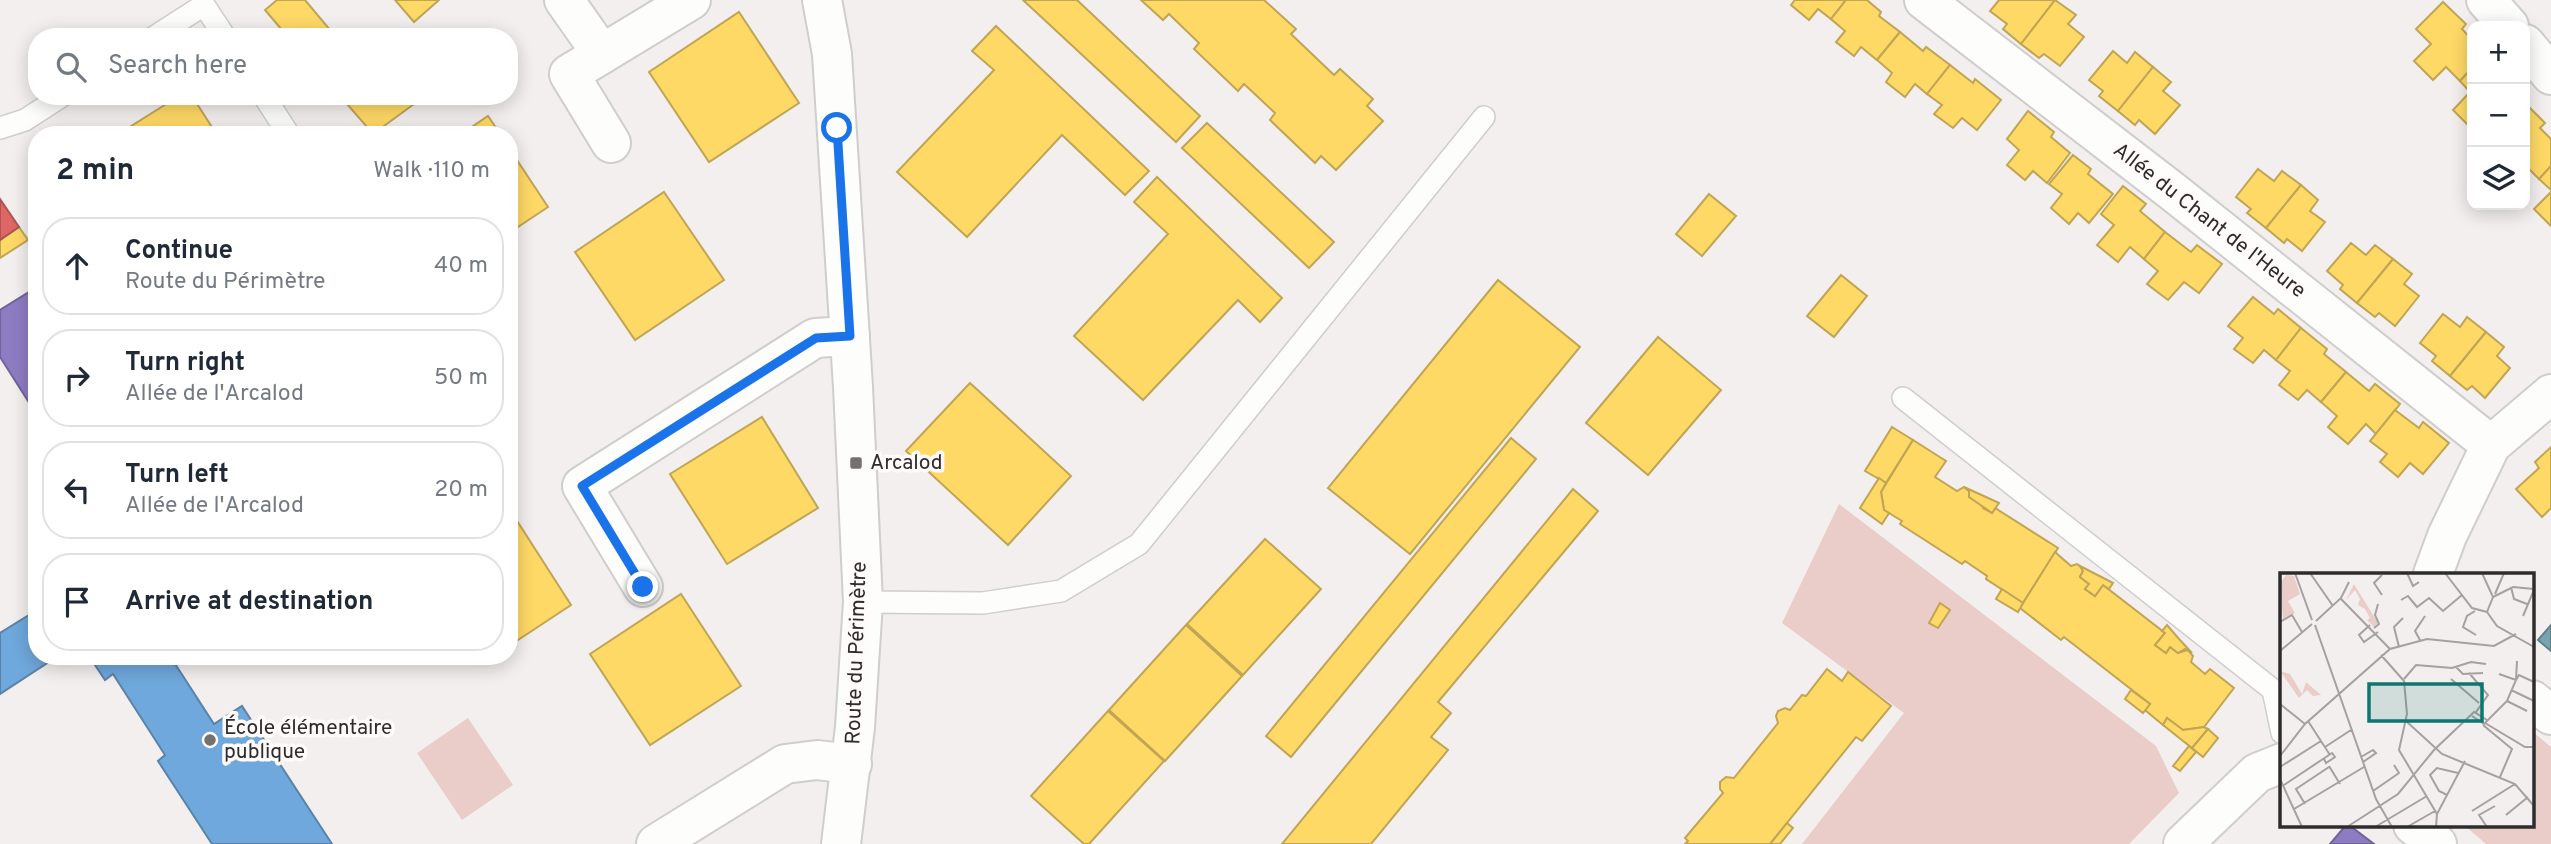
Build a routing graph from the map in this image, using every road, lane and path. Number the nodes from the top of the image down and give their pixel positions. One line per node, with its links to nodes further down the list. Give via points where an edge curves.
1 (564, 0): 11 (street)
2 (691, 0): 11 (street)
3 (822, 0): 19 (street, Route du Périmètre, via 832,54)
4 (1924, 0): 22 (street, Allée du Chant de l'Heure)
5 (2486, 0): 7 (street)
6 (202, 2): 8 (lane); 9 (lane)
7 (2505, 21)
8 (166, 28)
9 (219, 28)
10 (2530, 50): 12 (street)
11 (602, 54): 18 (street, via 569,74)
12 (2551, 75)
13 (48, 105): 17 (lane, via 25,120)
14 (270, 105): 16 (lane)
15 (1484, 117): 25 (lane, via 1139,544 1061,591 983,603)
16 (283, 126)
17 (0, 128)
18 (611, 143)
19 (850, 336): 24 (street, via 816,338 582,486); 25 (street, Route du Périmètre)
20 (2551, 394): 22 (street)
21 (1903, 398): 28 (lane, via 2273,690)
22 (2491, 445): 23 (street)
23 (2434, 573)
24 (643, 587)
25 (863, 602): 30 (street, Route du Périmètre)
26 (2534, 701): 27 (street)
27 (2551, 715)
28 (2280, 728)
29 (2280, 763): 32 (street, via 2257,773)
30 (852, 764): 34 (street, Route du Périmètre); 35 (street, via 817,760 785,764)
31 (2280, 783): 32 (street)
32 (2220, 809): 36 (street)
33 (2414, 826): 37 (street)
34 (850, 841)
35 (656, 844)
36 (2183, 844)
37 (2437, 844)

